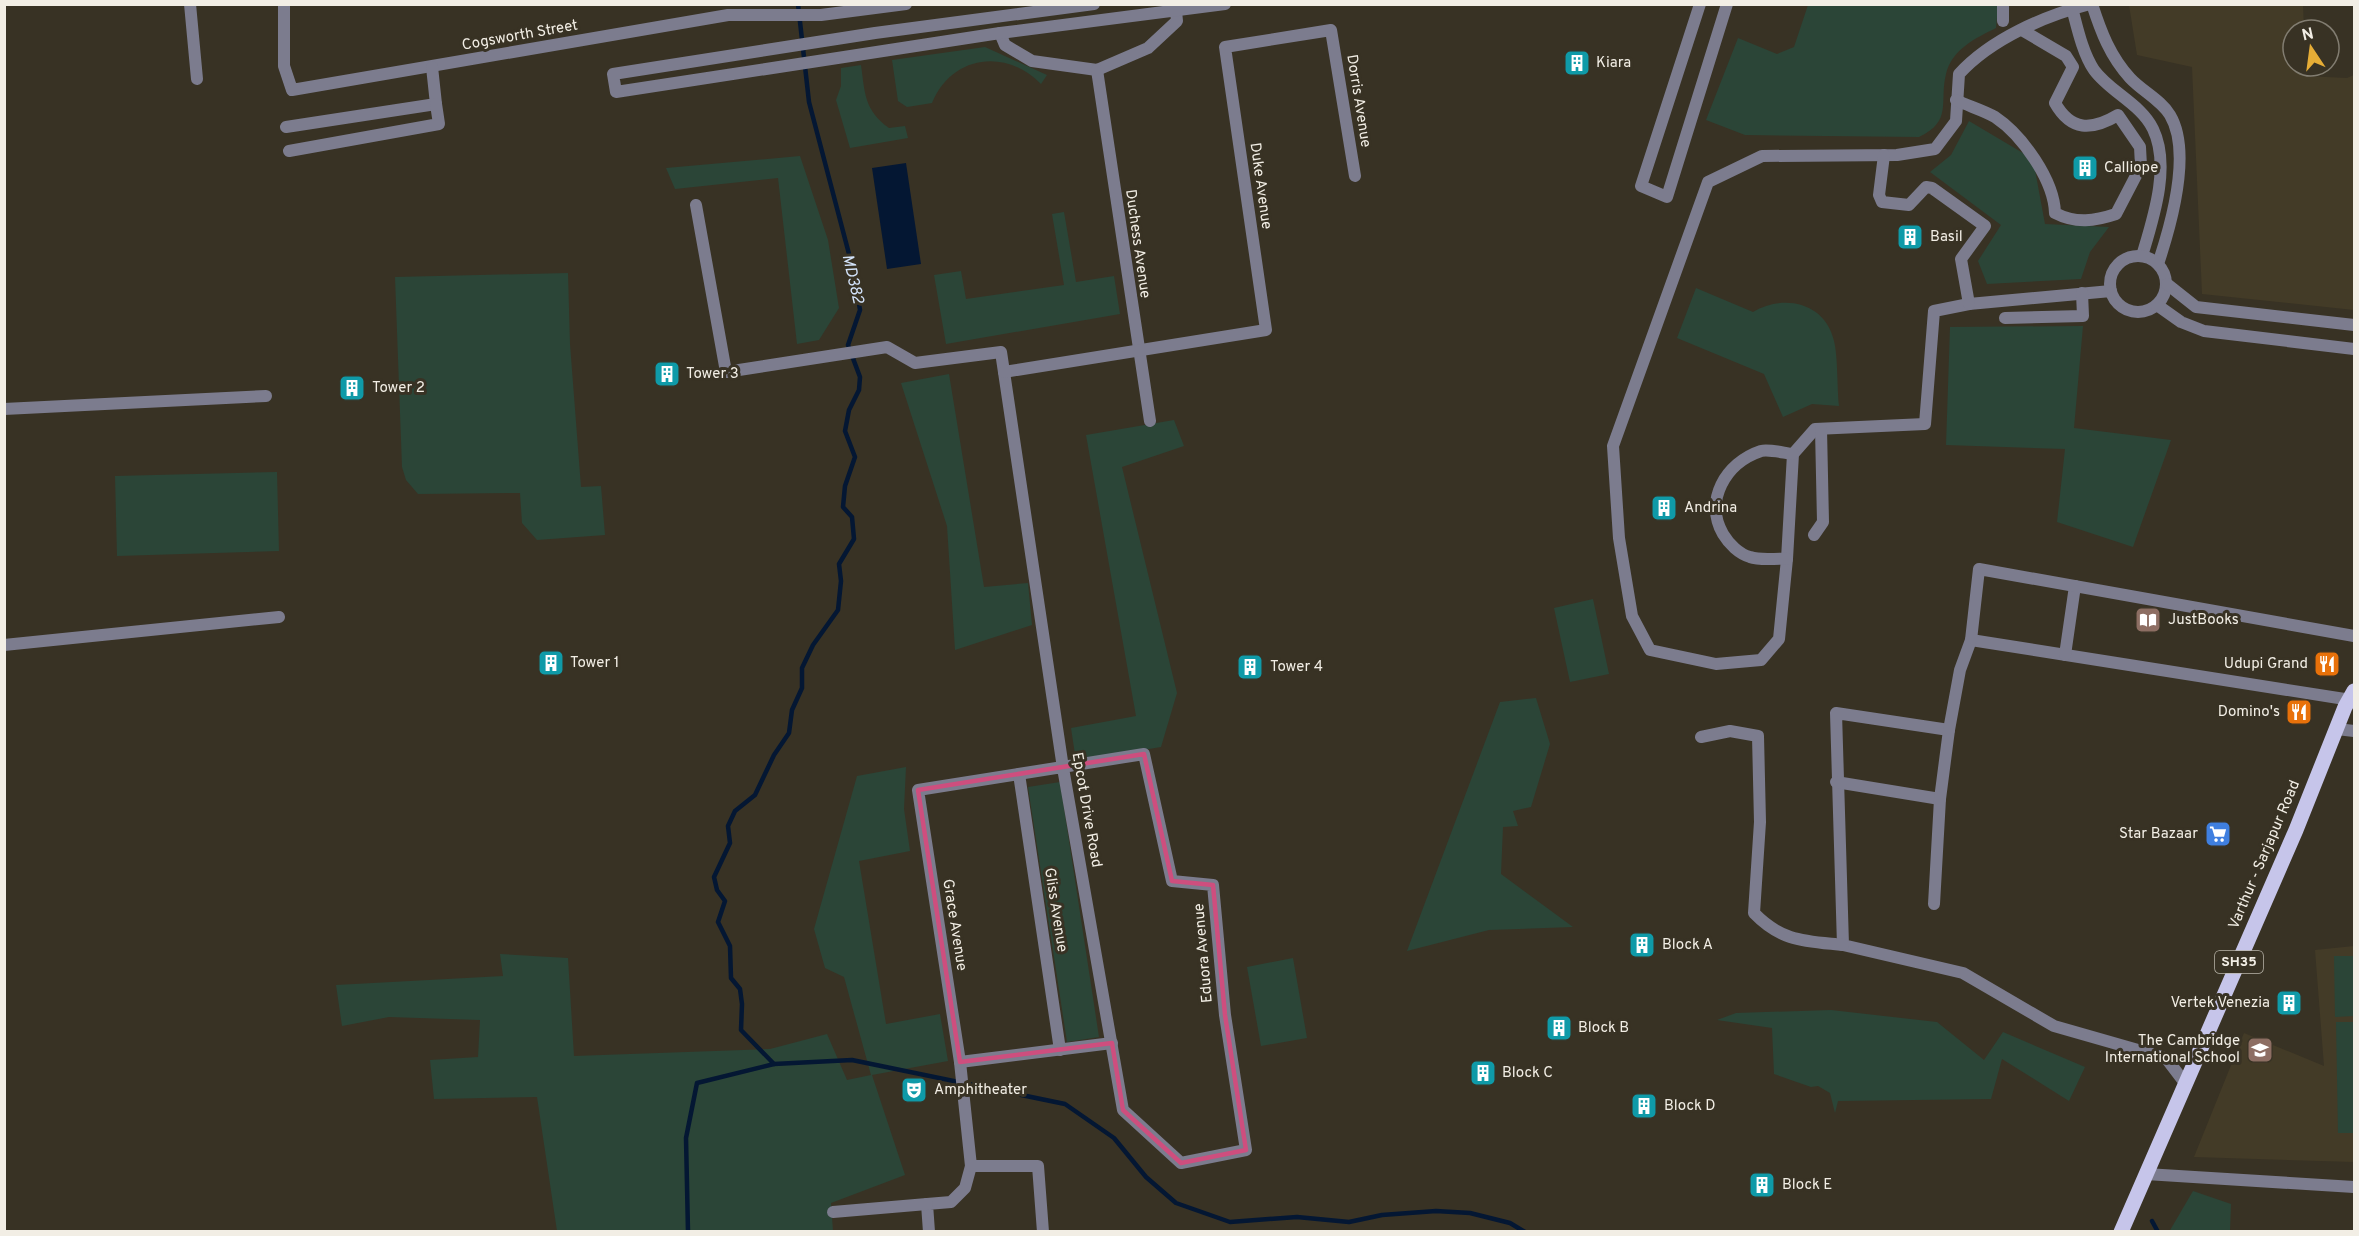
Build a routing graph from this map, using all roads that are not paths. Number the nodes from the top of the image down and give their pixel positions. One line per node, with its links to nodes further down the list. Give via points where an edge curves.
1 (190, 4): 21 (street)
2 (284, 4): 19 (street, Cogsworth Street, via 284,66 292,90)
3 (906, 4): 13 (street, Cogsworth Street)
4 (1094, 4): 14 (street)
5 (1225, 4): 11 (street)
6 (1700, 4): 7 (street, via 1641,186 1667,197)
7 (1727, 4)
8 (2003, 4): 15 (street)
9 (2091, 4): 10 (street); 30 (street, via 2111,54 2130,78 2169,114 2179,134 2171,225)
10 (2071, 7): 17 (street); 29 (street, via 2095,70 2148,122 2160,151 2157,204)
11 (1176, 8): 18 (street); 20 (street, via 1177,21 1148,48)
12 (727, 10): 13 (street, Cogsworth Street, via 754,14); 19 (street, Cogsworth Street)
13 (818, 11)
14 (997, 16): 18 (street); 18 (street, via 613,74 616,92)
15 (2003, 21)
16 (1331, 30): 27 (street, Dorris Avenue); 39 (street, Duke Avenue, via 1224,47 1266,330)
17 (2022, 30): 22 (street, via 1972,59 1959,74); 22 (street, via 2066,56 2073,67 2055,103 2062,116 2080,125 2100,126 2118,115 2140,147 2141,166 2116,214 2097,221 2068,219 2055,213 2055,197 2026,147 1995,117)
18 (1000, 33): 20 (street, via 1005,45 1032,61)
19 (432, 67): 23 (street)
20 (1097, 70): 39 (street, Duchess Avenue)
21 (197, 79)
22 (1956, 100): 26 (street, via 1956,121 1935,149)
23 (436, 104): 24 (street); 25 (street, via 439,124)
24 (286, 127)
25 (289, 151)
26 (1884, 155): 34 (street, via 1879,195 1882,202 1909,205 1921,190 1932,188 1985,226 1961,259); 47 (street, via 1762,156 1708,182 1613,446 1619,538 1632,616 1650,650 1716,664 1761,660 1779,639)
27 (1355, 176)
28 (696, 205): 40 (street, via 726,372 887,347 915,363 1001,352)
29 (2142, 256): 30 (street); 32 (street, via 2127,258 2115,268)
30 (2158, 264): 31 (street)
31 (2167, 284): 35 (street); 37 (street, via 2196,307)
32 (2111, 291): 33 (street); 35 (street, via 2119,304 2134,312)
33 (2082, 293): 34 (street); 36 (street, via 2083,316)
34 (1969, 304): 44 (street, via 1934,311 1925,424)
35 (2157, 305): 38 (street, via 2181,322 2204,331)
36 (2005, 318)
37 (2355, 325)
38 (2355, 349)
39 (1137, 351): 40 (street); 43 (street, Duchess Avenue)
40 (1004, 372): 59 (street, Epcot Drive Road)
41 (266, 396): 42 (street)
42 (4, 409)
43 (1150, 421)
44 (1821, 429): 45 (street, via 1815,429); 46 (street, via 1823,522)
45 (1792, 454): 47 (street); 47 (street, via 1762,450 1739,463 1722,480 1715,503 1716,522 1729,545 1750,557)
46 (1815, 535)
47 (1787, 559)
48 (2075, 586): 50 (street); 51 (street, via 1979,569); 53 (street)
49 (279, 617): 52 (street)
50 (2355, 636)
51 (1971, 640): 53 (street); 56 (street, via 1960,670)
52 (4, 645)
53 (2066, 655): 54 (street)
54 (2353, 696): 55 (main road, Varthur - Sarjapur Road / SH35)
55 (2337, 729): 57 (street); 68 (main road, Varthur - Sarjapur Road / SH35)
56 (1949, 730): 61 (street, via 1836,713); 62 (street)
57 (2355, 731)
58 (1701, 737): 64 (street, via 1730,731 1758,736 1760,822 1754,913 1769,928 1791,939)
59 (1063, 768): 60 (street); 65 (street, Epcot Drive Road); 69 (street, Eduora Avenue, via 1144,754 1172,881 1213,885 1225,1016)
60 (1019, 774): 66 (street, Gliss Avenue); 67 (street, Grace Avenue, via 918,790)
61 (1836, 782): 62 (street); 64 (street)
62 (1940, 799): 63 (street)
63 (1934, 904)
64 (1843, 945): 68 (street, via 1963,973 2054,1026 2166,1058)
65 (1112, 1043): 66 (street); 69 (street, Epcot Drive Road, via 1123,1110 1181,1163)
66 (1060, 1050): 67 (street)
67 (960, 1062): 70 (street, Grace Avenue)
68 (2185, 1083): 71 (main road, Varthur - Sarjapur Road / SH35)
69 (1246, 1150)
70 (971, 1166): 73 (street, via 965,1188 951,1202); 76 (street, via 1038,1166)
71 (2146, 1174): 72 (street); 77 (main road, Varthur - Sarjapur Road / SH35)
72 (2355, 1187)
73 (927, 1204): 74 (street); 75 (street)
74 (833, 1212)
75 (929, 1232)
76 (1043, 1232)
77 (2121, 1232)

